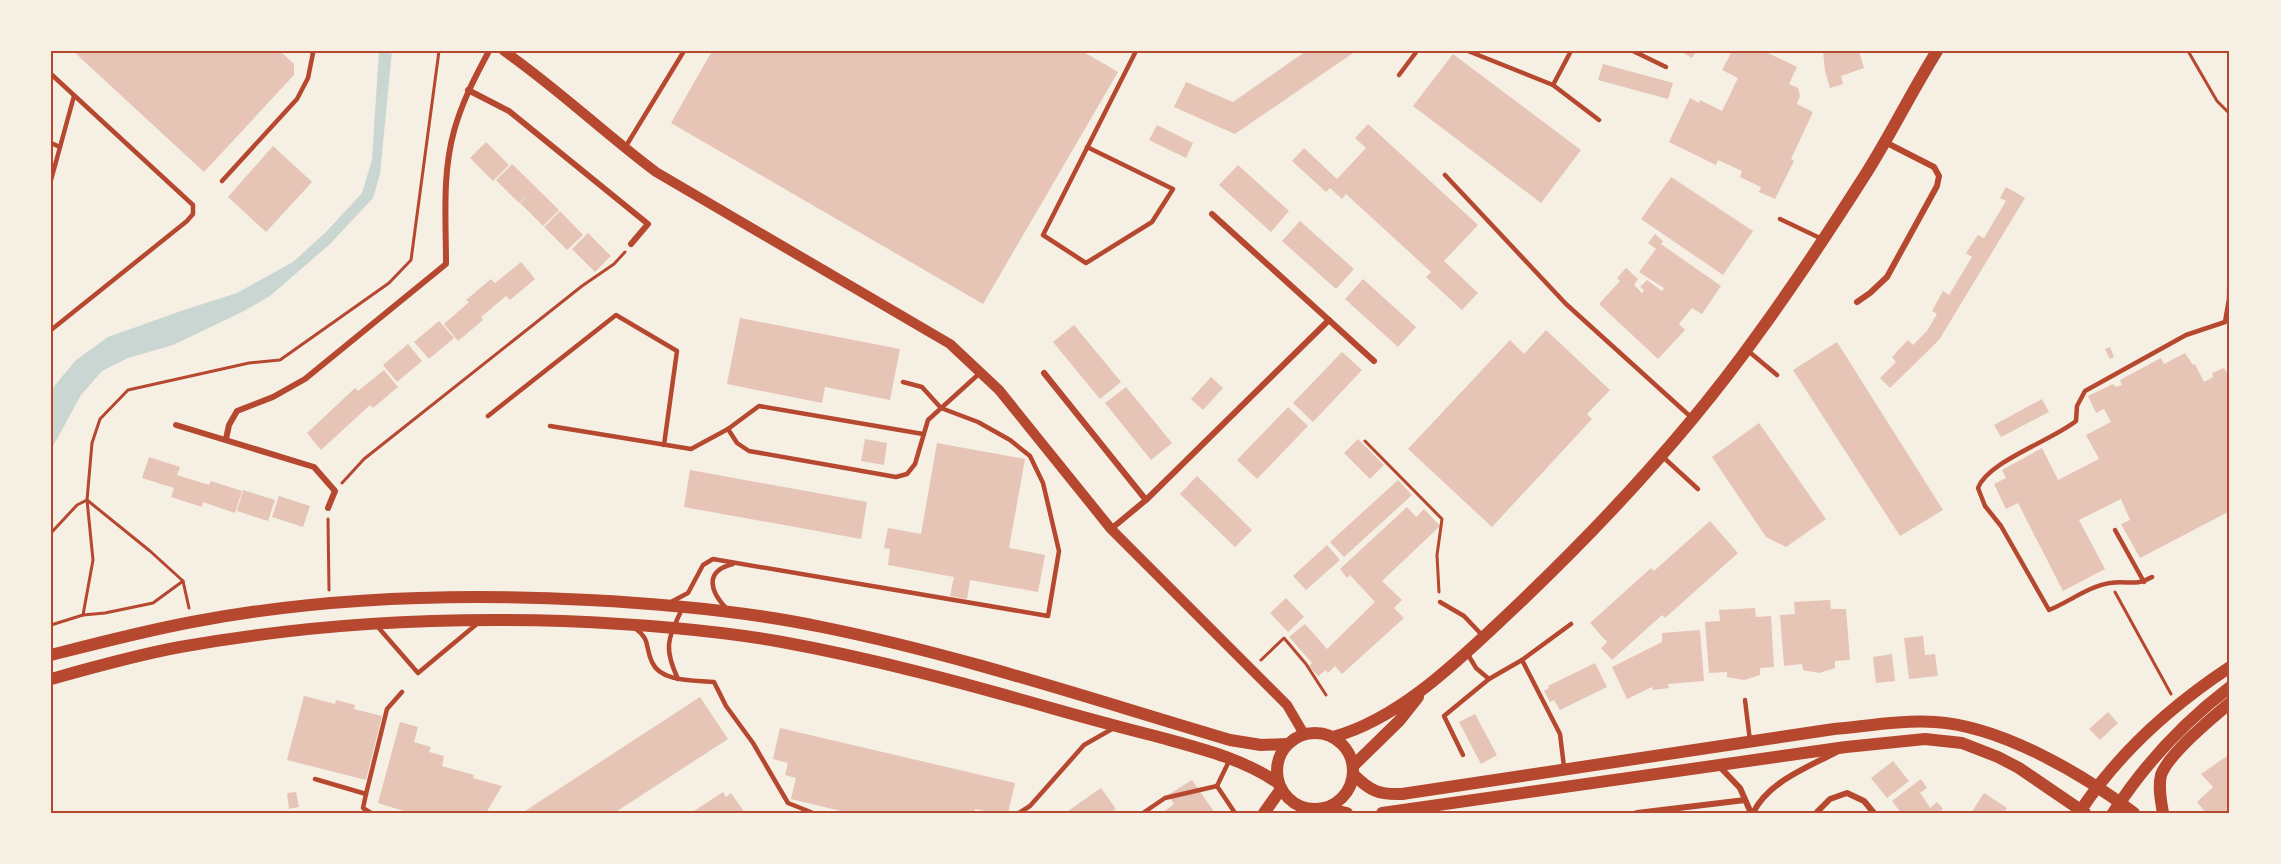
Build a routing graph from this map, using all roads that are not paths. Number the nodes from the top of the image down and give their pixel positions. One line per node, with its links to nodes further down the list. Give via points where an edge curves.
1 (311, 51): 25 (lane, via 308,78 297,99)
2 (489, 51): 15 (street)
3 (504, 51): 22 (street)
4 (684, 51): 22 (lane)
5 (1136, 51): 21 (lane)
6 (1417, 51): 13 (lane)
7 (1468, 51): 14 (lane)
8 (1571, 51): 14 (lane)
9 (1633, 51): 11 (lane)
10 (1937, 51): 18 (main road)
11 (1666, 66)
12 (51, 74): 16 (lane)
13 (1399, 75)
14 (1553, 85): 17 (lane)
15 (468, 90): 30 (street, via 509,111 648,224); 49 (street, via 454,133 446,185 446,264 305,380 237,411)
16 (74, 96): 20 (lane); 35 (lane, via 193,205 193,213)
17 (1599, 120)
18 (1884, 142): 29 (main road); 31 (street, via 1934,167 1939,176 1887,277)
19 (51, 144): 20 (lane)
20 (60, 147): 24 (lane)
21 (1087, 147): 21 (lane, via 1173,189 1152,222 1086,263 1043,235)
22 (625, 149): 38 (street, via 721,211 950,344)
23 (1445, 175): 44 (lane, via 1566,304)
24 (51, 180)
25 (222, 181)
26 (1212, 214): 32 (street)
27 (1780, 219): 29 (lane)
28 (2230, 232): 33 (lane)
29 (1822, 239): 36 (main road)
30 (631, 244)
31 (1857, 302)
32 (1329, 320): 37 (street); 53 (street)
33 (2225, 322): 34 (lane); 59 (lane, via 2186,335 2085,391 2076,421 1992,468 1978,488 1984,506 2001,526 2049,610 2110,583)
34 (2230, 327)
35 (51, 330)
36 (1746, 349): 40 (lane); 44 (main road)
37 (1374, 361)
38 (981, 372): 42 (lane); 55 (street)
39 (1044, 373): 53 (street)
40 (1777, 375)
41 (903, 382): 42 (lane, via 922,387)
42 (941, 408): 48 (lane, via 928,420); 57 (lane, via 978,422 1030,456 1043,483 1059,551 1048,616)
43 (488, 416): 50 (lane, via 616,315 677,351)
44 (1692, 418): 51 (main road)
45 (176, 425): 49 (street)
46 (550, 426): 50 (lane)
47 (728, 429): 48 (lane, via 759,406); 48 (lane, via 737,443 749,451 896,477 907,474 915,464); 50 (lane, via 691,450)
48 (923, 434)
49 (226, 439): 54 (street, via 314,467 335,491)
50 (664, 445)
51 (1662, 455): 52 (lane); 69 (main road, via 1587,537)
52 (1698, 489)
53 (1146, 500): 55 (street)
54 (328, 507)
55 (1111, 529): 83 (street, via 1287,705)
56 (2115, 530): 59 (lane)
57 (735, 563): 61 (lane, via 713,559 704,565 688,593); 63 (lane, via 726,565 713,578 717,599)
58 (2152, 577): 59 (lane)
59 (2144, 582)
60 (1440, 603): 69 (lane, via 1464,616)
61 (666, 605): 62 (main road); 71 (main road, via 466,597 328,604 191,622)
62 (683, 606): 63 (main road); 68 (lane)
63 (728, 611): 86 (main road, via 944,654 1230,740)
64 (483, 619): 65 (main road); 65 (lane, via 418,674); 66 (main road)
65 (374, 622): 74 (main road, via 177,648)
66 (630, 624): 68 (main road); 75 (lane, via 645,636 652,664)
67 (1571, 624): 72 (lane)
68 (673, 627): 75 (lane, via 668,652); 82 (main road, via 878,661)
69 (1484, 637): 70 (main road)
70 (1467, 652): 76 (lane, via 1476,668); 77 (main road)
71 (51, 656)
72 (1522, 660): 76 (lane); 92 (lane, via 1560,734)
73 (2230, 667): 96 (main road, via 2173,709 2125,753)
74 (51, 679)
75 (678, 679): 104 (lane, via 714,682 788,803)
76 (1489, 679): 88 (lane, via 1444,716)
77 (1426, 687): 84 (main road, via 1356,731); 91 (main road)
78 (2230, 687): 99 (main road, via 2183,727)
79 (402, 692): 97 (lane, via 387,709)
80 (1745, 700): 85 (lane)
81 (2230, 703): 115 (main road, via 2209,720 2162,774)
82 (1118, 726): 89 (main road); 105 (lane, via 1084,745 1030,806)
83 (1304, 734): 84 (main road); 86 (main road)
84 (1333, 737): 91 (main road, via 1347,751)
85 (1750, 741): 92 (main road); 96 (main road, via 1884,724 1952,724 2011,742)
86 (1287, 744): 95 (main road, via 1276,768)
87 (1846, 747): 90 (main road); 102 (main road, via 1924,739 1962,743 2019,768); 111 (street, via 1778,784)
88 (1463, 755)
89 (1230, 759): 94 (lane); 95 (main road, via 1265,774)
90 (1719, 765): 98 (street, via 1735,781); 109 (main road)
91 (1353, 770): 92 (main road, via 1362,784 1383,795); 100 (main road, via 1344,795 1332,805)
92 (1565, 770)
93 (315, 779): 97 (lane)
94 (1217, 786): 101 (lane); 106 (lane, via 1165,798)
95 (1280, 786): 100 (main road, via 1294,803); 107 (main road)
96 (2097, 786): 99 (main road); 102 (main road)
97 (366, 794): 103 (lane, via 363,808)
98 (1745, 800): 110 (street); 111 (street)
99 (2116, 808): 114 (main road)
100 (1314, 810): 108 (main road)
101 (1232, 812)
102 (2082, 812)
103 (371, 813)
104 (813, 813)
105 (1019, 813)
106 (1143, 813)
107 (1264, 813)
108 (1347, 813)
109 (1382, 813)
110 (1637, 813)
111 (1752, 813)
112 (1816, 813): 113 (street, via 1830,799 1847,793 1864,801)
113 (1874, 813)
114 (2134, 813)
115 (2163, 813)

